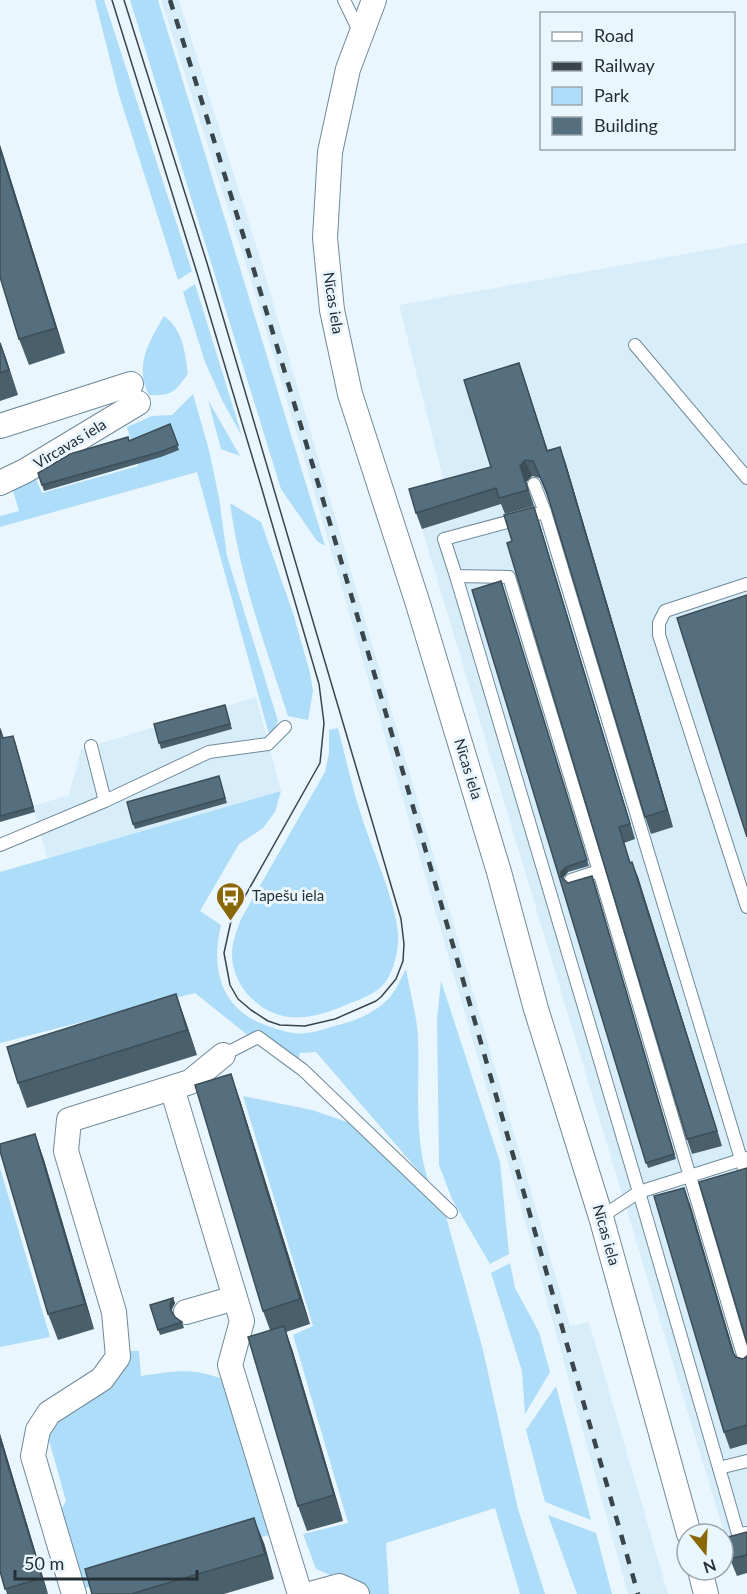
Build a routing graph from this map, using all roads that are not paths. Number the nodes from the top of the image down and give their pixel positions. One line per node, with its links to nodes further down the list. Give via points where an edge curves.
1 (344, 0): 3 (lane)
2 (374, 0): 3 (street, Nīcas iela)
3 (360, 33): 26 (street, Nīcas iela, via 330,152 325,238 332,310 350,393 418,604 536,1010)
4 (635, 345): 6 (lane)
5 (0, 426): 7 (street, Vircavas iela, via 134,393 25,471)
6 (747, 478)
7 (0, 483)
8 (534, 484): 9 (lane)
9 (545, 512): 10 (lane, via 444,539); 21 (lane)
10 (456, 576): 16 (lane, via 509,578); 24 (lane)
11 (747, 584): 18 (lane, via 664,611 659,623)
12 (285, 728): 14 (lane, via 268,744 209,752)
13 (91, 746): 14 (lane)
14 (105, 801): 15 (lane)
15 (0, 845)
16 (599, 871): 17 (lane); 22 (lane)
17 (571, 879)
18 (747, 906)
19 (223, 1054): 20 (street, via 190,1082); 25 (lane, via 258,1036 303,1070)
20 (172, 1088): 27 (street); 34 (street, via 69,1120 66,1151 114,1312 118,1357 102,1379 50,1413 36,1439 33,1456)
21 (744, 1159): 22 (lane); 23 (lane)
22 (690, 1174): 24 (lane); 29 (lane)
23 (747, 1179)
24 (639, 1192): 26 (lane); 31 (lane)
25 (451, 1212)
26 (601, 1217): 32 (street, Nīcas iela)
27 (235, 1298): 28 (street); 35 (street, via 242,1321 230,1365)
28 (186, 1312)
29 (747, 1368)
30 (747, 1461): 31 (lane)
31 (719, 1468): 33 (lane, via 738,1534)
32 (686, 1522)
33 (747, 1533)
34 (74, 1594)
35 (300, 1594)
36 (310, 1594): 37 (street, via 339,1586)
37 (357, 1594)

